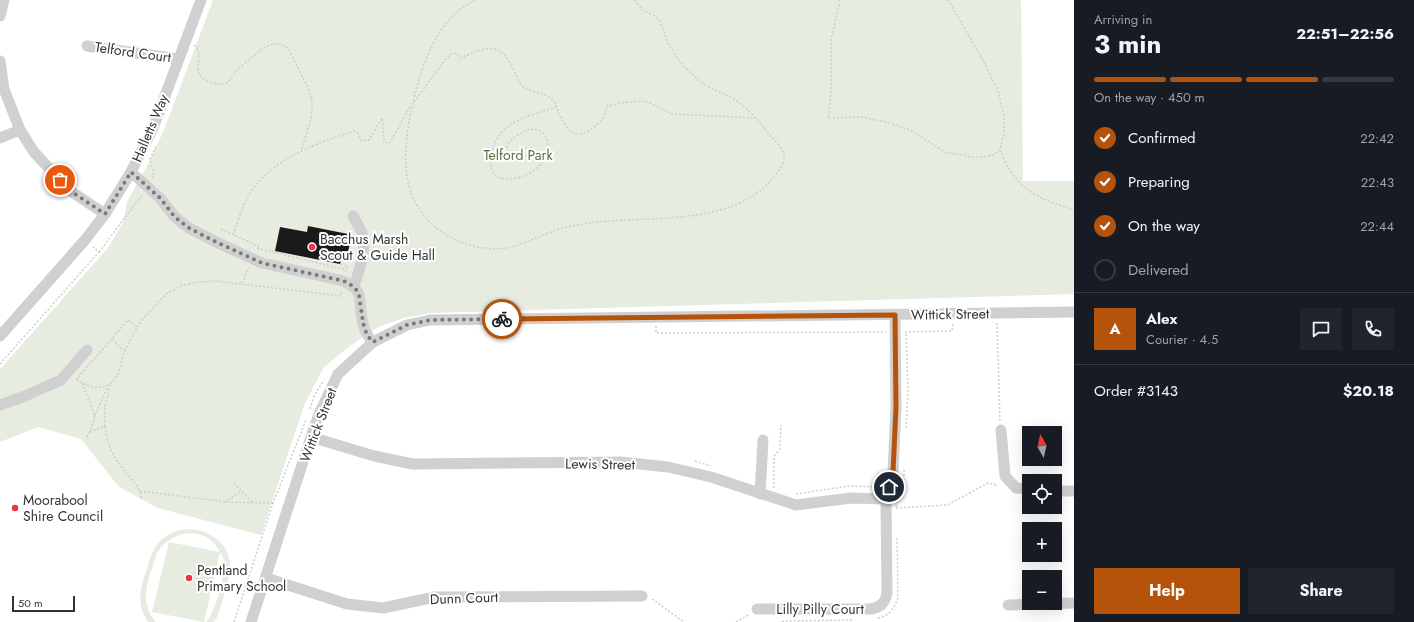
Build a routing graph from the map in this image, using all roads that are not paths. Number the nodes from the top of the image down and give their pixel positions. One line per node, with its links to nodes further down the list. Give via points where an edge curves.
1 (4, 0): 3 (street)
2 (201, 0): 5 (street, Halletts Way)
3 (0, 16)
4 (88, 46): 5 (street, Telford Court)
5 (178, 58): 9 (street, Halletts Way, via 153,128)
6 (0, 62): 7 (street, via 4,89)
7 (20, 130): 8 (street); 10 (street, via 34,152 69,190)
8 (0, 138)
9 (131, 172): 10 (street, Halletts Way); 12 (street, via 160,198 181,222 216,242 262,263)
10 (105, 214): 15 (street, Halletts Way)
11 (354, 216): 12 (street, via 364,246)
12 (349, 284): 16 (street, via 358,292 364,331)
13 (1074, 312): 14 (street, Wittick Street)
14 (895, 315): 16 (street, Wittick Street, via 430,320 407,325); 26 (street, via 896,407 893,472)
15 (0, 336)
16 (373, 342): 20 (street, Wittick Street, via 338,374)
17 (87, 350): 18 (street, via 73,376)
18 (0, 405)
19 (1001, 430): 22 (street, via 1005,476 1016,488)
20 (311, 437): 25 (street, Lewis Street, via 374,456 413,464 621,462 668,467 711,477); 27 (street, Wittick Street)
21 (763, 440): 25 (street)
22 (1022, 488)
23 (1062, 491): 24 (street)
24 (1074, 491)
25 (760, 494): 26 (street, Lewis Street, via 796,505 851,498)
26 (886, 504): 31 (street, Lilly Pilly Court, via 887,593 882,605 871,609)
27 (266, 578): 28 (street, Dunn Court, via 347,604 382,608 435,597); 32 (street, Wittick Street)
28 (642, 596)
29 (1074, 603): 30 (street)
30 (1008, 605)
31 (757, 609)
32 (251, 622)

